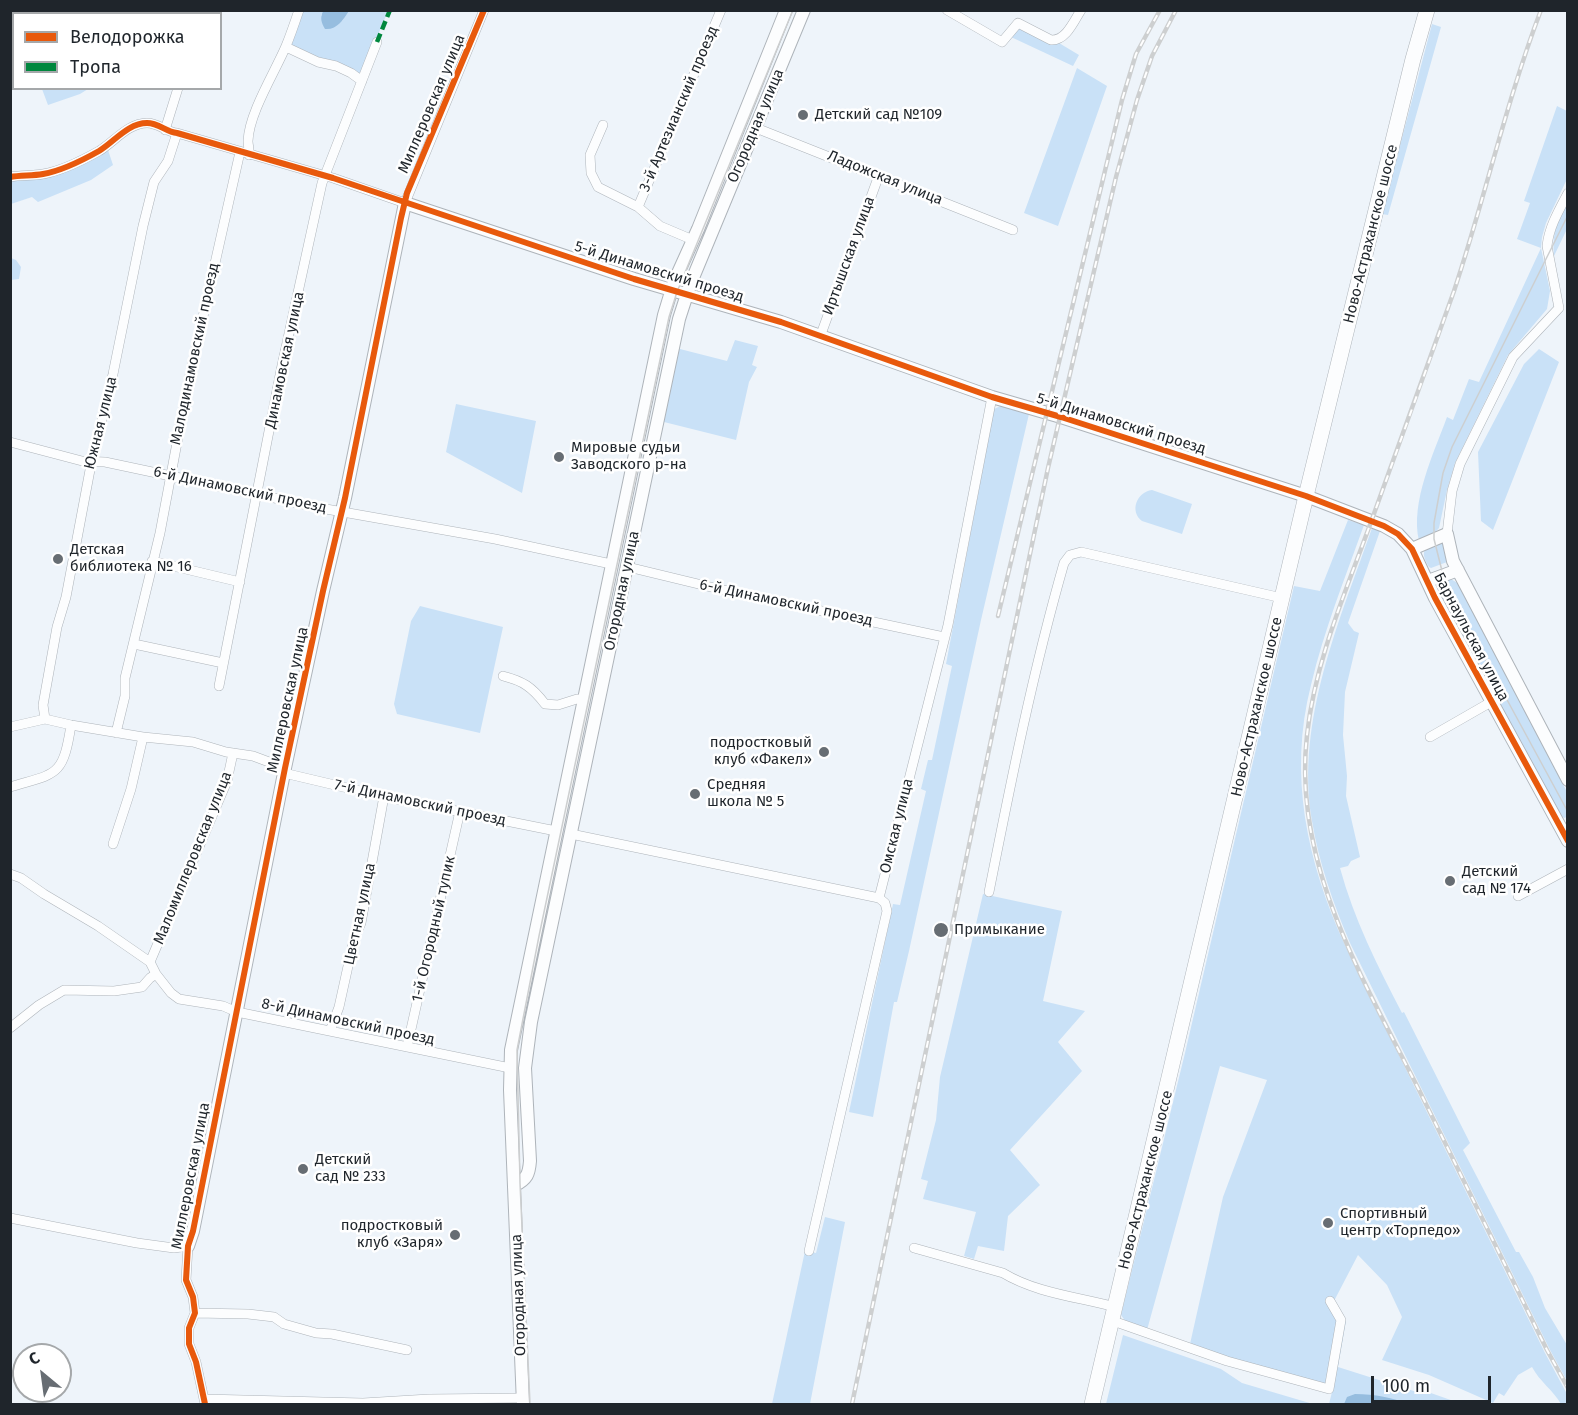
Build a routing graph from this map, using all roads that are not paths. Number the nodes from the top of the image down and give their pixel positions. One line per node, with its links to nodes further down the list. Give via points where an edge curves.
1 (299, 10): 10 (street)
2 (484, 10): 23 (street, Миллеровская улица)
3 (721, 10): 24 (street, 3-й Артезианский проезд)
4 (786, 10): 26 (street, Огородная улица)
5 (804, 10): 14 (street, Огородная улица)
6 (947, 10): 7 (street, via 1002,42 1018,23 1058,41)
7 (1081, 10)
8 (1427, 10): 36 (main road, Ново-Астраханское шоссе)
9 (377, 42): 11 (street, Динамовская улица)
10 (286, 47): 11 (street, via 336,66); 18 (street, via 267,82 253,121)
11 (362, 81): 21 (street, Динамовская улица)
12 (177, 90): 15 (street)
13 (603, 125): 24 (street, via 590,155 591,173 598,187)
14 (756, 128): 19 (street, Ладожская улица); 28 (street, Огородная улица)
15 (165, 130): 16 (street, 5-й Динамовский проезд); 20 (street, 5-й Динамовский проезд, via 145,123 72,164 44,174)
16 (177, 133): 17 (street, 5-й Динамовский проезд); 33 (street, Южная улица, via 168,161 154,182 142,226)
17 (240, 152): 18 (street, 5-й Динамовский проезд); 34 (street, Малодинамовский проезд)
18 (249, 155): 21 (street, 5-й Динамовский проезд)
19 (879, 175): 25 (street, Ладожская улица); 30 (street, Иртышская улица)
20 (10, 177)
21 (325, 177): 23 (street, 5-й Динамовский проезд); 35 (street, Динамовская улица)
22 (1568, 192): 29 (street, Барнаульская улица, via 1551,226 1547,246)
23 (405, 202): 27 (street, 5-й Динамовский проезд); 37 (street, Миллеровская улица)
24 (638, 207): 26 (street, via 660,226)
25 (1013, 230)
26 (693, 240): 27 (street, Огородная улица)
27 (672, 290): 28 (street, 5-й Динамовский проезд); 41 (street, Огородная улица)
28 (687, 294): 30 (street, 5-й Динамовский проезд); 42 (street, Огородная улица)
29 (1563, 310): 38 (street, Барнаульская улица, via 1513,357 1460,464)
30 (820, 337): 31 (street, 5-й Динамовский проезд)
31 (992, 397): 36 (street, 5-й Динамовский проезд); 47 (street, Омская улица)
32 (10, 442): 33 (street, 6-й Динамовский проезд)
33 (92, 462): 34 (street, 6-й Динамовский проезд); 54 (street, Южная улица, via 50,662 43,705)
34 (170, 476): 35 (street, 6-й Динамовский проезд); 40 (street, Малодинамовский проезд)
35 (256, 493): 37 (street, 6-й Динамовский проезд); 45 (street, Динамовская улица)
36 (1306, 496): 39 (street, Барнаульская улица, via 1384,526); 46 (main road, Ново-Астраханское шоссе)
37 (340, 512): 41 (street, 6-й Динамовский проезд); 61 (street, Миллеровская улица)
38 (1447, 534): 39 (street); 43 (street, Барнаульская улица)
39 (1412, 549): 44 (street, Барнаульская улица)
40 (152, 561): 45 (street); 48 (street, Малодинамовский проезд)
41 (611, 564): 52 (street, Огородная улица)
42 (628, 567): 47 (street, 6-й Динамовский проезд); 67 (street, Огородная улица)
43 (1458, 570): 44 (street); 62 (street, Барнаульская улица)
44 (1428, 581): 53 (street, Барнаульская улица)
45 (240, 582): 49 (street, Динамовская улица)
46 (1282, 598): 72 (street, via 1081,552 1070,555 1064,563 1044,631); 89 (main road, Ново-Астраханское шоссе)
47 (944, 637): 74 (street, Омская улица)
48 (134, 644): 49 (street); 57 (street, Малодинамовский проезд)
49 (223, 663): 51 (street, Динамовская улица)
50 (503, 676): 52 (street, via 522,681 545,704)
51 (219, 686)
52 (582, 700): 66 (street, Огородная улица)
53 (1491, 702): 59 (street); 68 (street, Барнаульская улица)
54 (45, 719): 55 (street, 7-й Динамовский проезд); 56 (street, 7-й Динамовский проезд)
55 (71, 725): 57 (street, 7-й Динамовский проезд); 63 (street, via 61,764 55,772)
56 (10, 727)
57 (116, 733): 58 (street, 7-й Динамовский проезд)
58 (142, 737): 60 (street, 7-й Динамовский проезд, via 193,742); 69 (street)
59 (1430, 737)
60 (233, 753): 61 (street, 7-й Динамовский проезд, via 253,756); 75 (street, Маломиллеровская улица, via 227,782)
61 (285, 771): 64 (street, 7-й Динамовский проезд); 77 (street, Миллеровская улица)
62 (1568, 780)
63 (10, 787)
64 (384, 796): 65 (street, 7-й Динамовский проезд); 79 (street, Цветная улица, via 361,923)
65 (460, 811): 66 (street, 7-й Динамовский проезд); 80 (street, 1-й Огородный тупик)
66 (556, 831): 81 (street, Огородная улица)
67 (571, 834): 74 (street); 82 (street, Огородная улица, via 525,1068 529,1174)
68 (1568, 841)
69 (113, 844)
70 (1568, 869): 73 (street)
71 (10, 874): 75 (street, 8-й Динамовский проезд)
72 (989, 892)
73 (1518, 896)
74 (879, 898): 86 (street, Омская улица, via 887,911)
75 (150, 962): 76 (street, 8-й Динамовский проезд)
76 (156, 974): 77 (street, 8-й Динамовский проезд, via 179,999); 78 (street, via 142,987 64,990)
77 (237, 1012): 79 (street, 8-й Динамовский проезд); 84 (street, Миллеровская улица)
78 (10, 1028)
79 (330, 1031): 80 (street, 8-й Динамовский проезд)
80 (407, 1047): 81 (street, 8-й Динамовский проезд)
81 (510, 1068): 82 (street, Огородная улица)
82 (515, 1185): 91 (street, Огородная улица)
83 (10, 1218): 84 (street, via 137,1243)
84 (188, 1246): 88 (street, Миллеровская улица, via 186,1280)
85 (914, 1248): 89 (street, via 1003,1272)
86 (809, 1251)
87 (1330, 1301): 89 (street, via 1341,1320 1329,1389 1227,1361)
88 (195, 1313): 90 (street, via 274,1317 316,1333); 92 (street, Миллеровская улица, via 189,1328 189,1344)
89 (1114, 1314): 93 (main road, Ново-Астраханское шоссе)
90 (407, 1350)
91 (523, 1401): 92 (street)
92 (205, 1402)
93 (1092, 1404)

